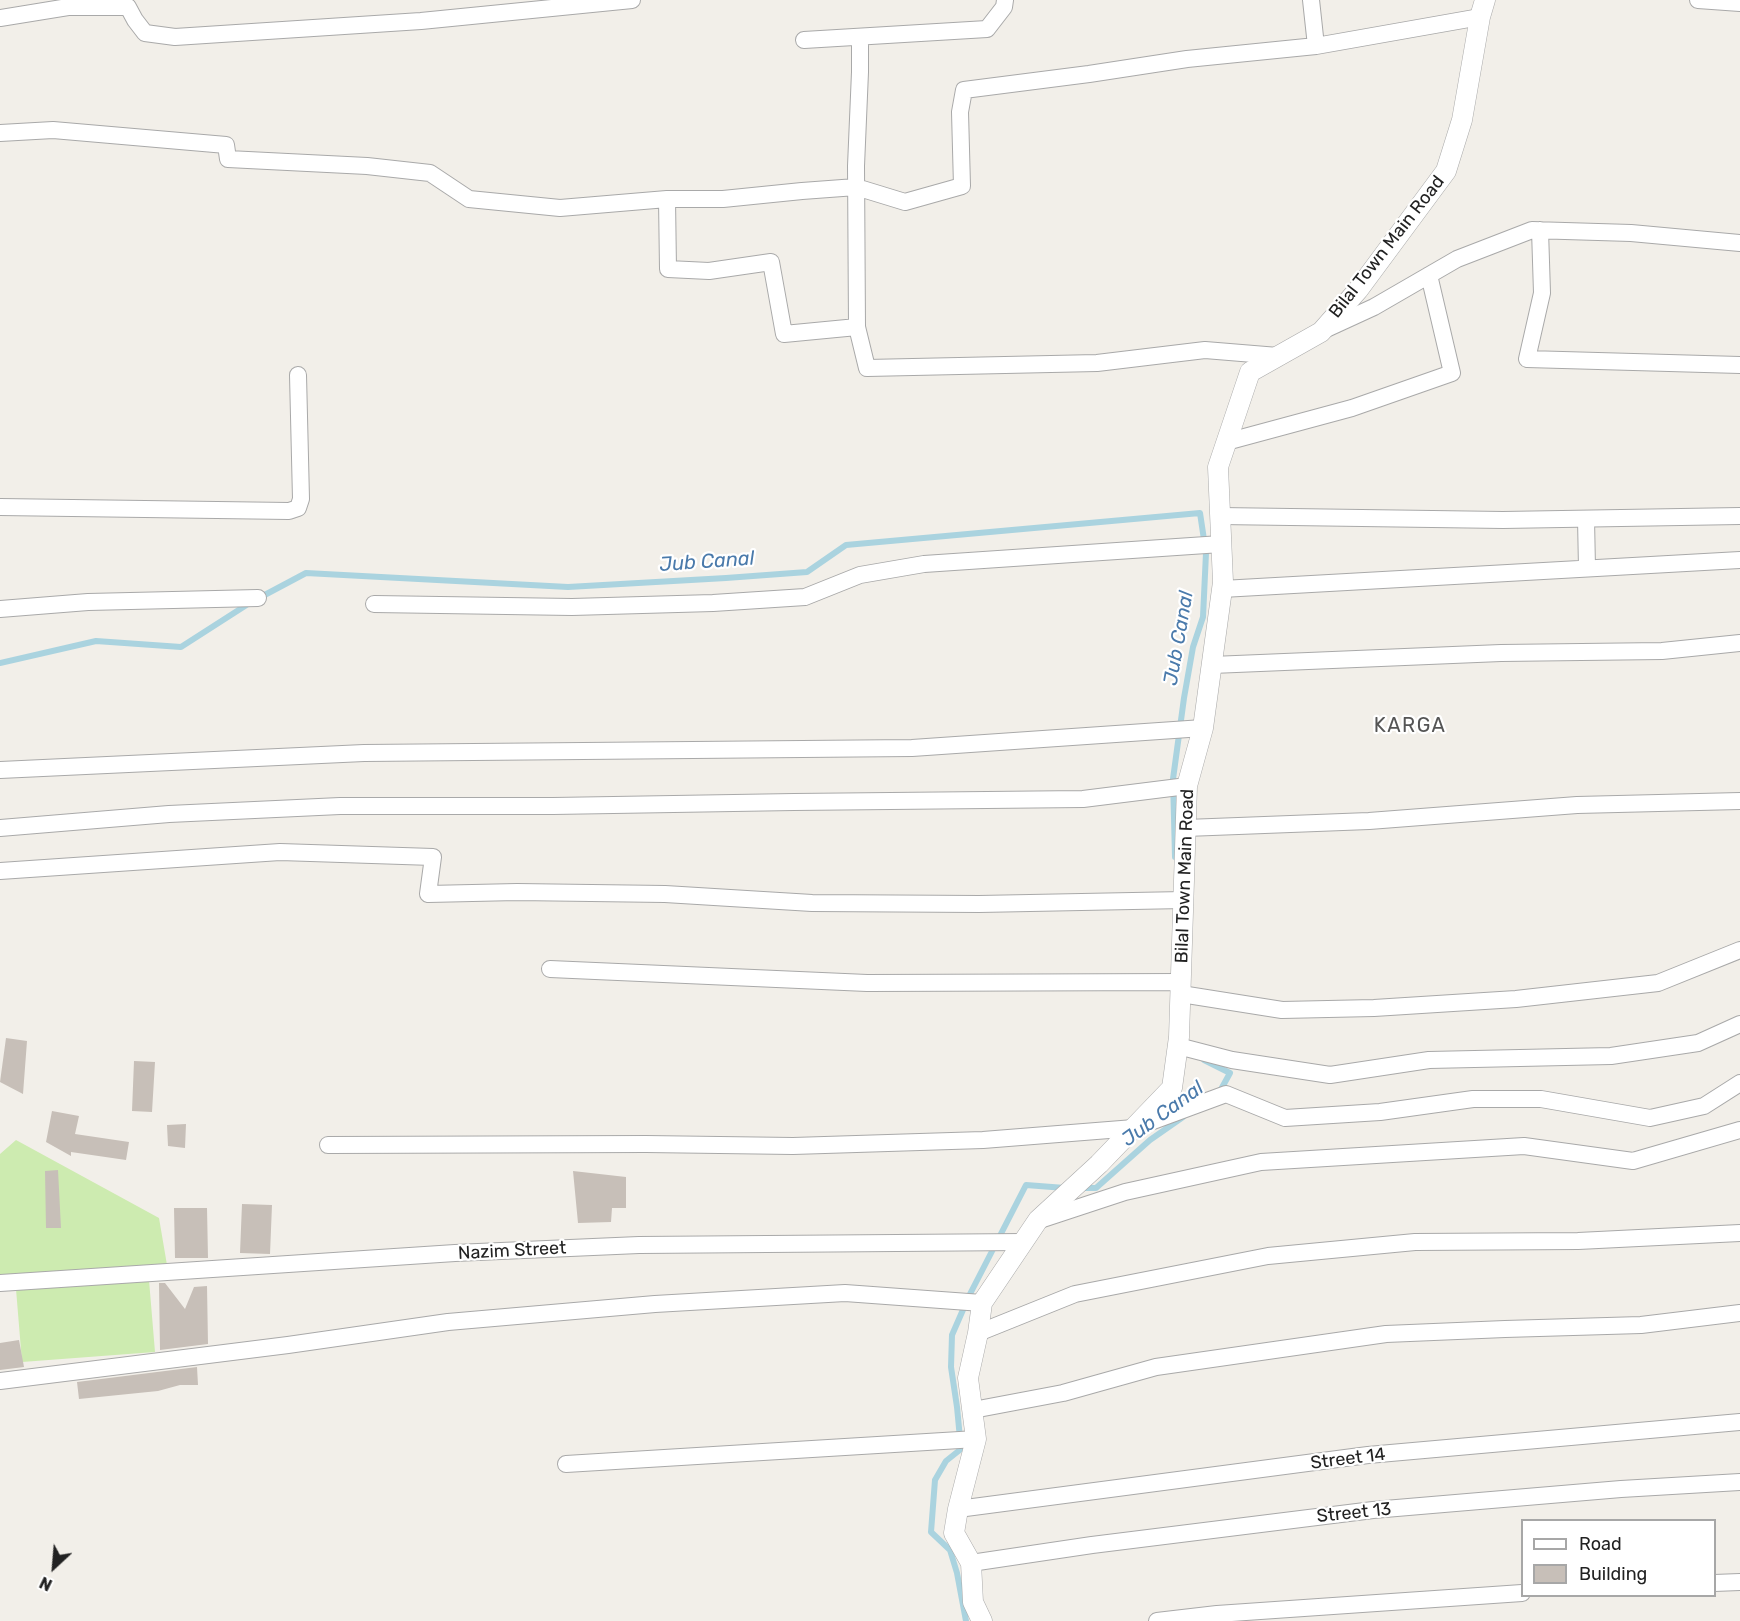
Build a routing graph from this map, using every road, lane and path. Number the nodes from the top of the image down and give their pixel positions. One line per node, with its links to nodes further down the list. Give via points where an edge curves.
1 (632, 0): 6 (street, via 421,21 175,37 146,33)
2 (1005, 0): 9 (street, via 987,29)
3 (1311, 0): 11 (street)
4 (1698, 0): 5 (street)
5 (1740, 3)
6 (128, 4): 8 (street, via 68,7)
7 (1483, 8): 11 (street); 19 (street, Bilal Town Main Road, via 1462,120 1446,171 1358,290)
8 (0, 18)
9 (860, 37): 10 (street); 13 (street)
10 (804, 40)
11 (1316, 46): 13 (street, via 1187,59 964,90 960,112 962,186 905,202)
12 (0, 133): 14 (street, via 54,130 226,145 228,159 430,173 469,199 560,208)
13 (856, 187): 14 (street, via 723,199); 18 (street)
14 (667, 199): 18 (street, via 668,269 709,271 771,262 784,334)
15 (1540, 230): 16 (street); 17 (street, via 1457,259); 21 (street, via 1542,292 1527,359)
16 (1740, 243)
17 (1429, 275): 19 (street); 23 (street, via 1452,373 1352,408)
18 (857, 327): 20 (street, via 867,368 1097,363 1205,350)
19 (1321, 332): 20 (street, Bilal Town Main Road)
20 (1278, 356): 23 (street, Bilal Town Main Road, via 1250,372)
21 (1740, 365)
22 (298, 375): 24 (street, via 298,508 289,511)
23 (1226, 442): 25 (street, Bilal Town Main Road, via 1218,467)
24 (0, 507)
25 (1220, 516): 27 (street); 28 (street, Bilal Town Main Road)
26 (1740, 516): 27 (street)
27 (1586, 519): 30 (street)
28 (1221, 544): 31 (street, Bilal Town Main Road); 33 (street, via 924,564 860,574 805,597 572,607)
29 (1740, 560): 30 (street)
30 (1587, 568): 31 (street)
31 (1222, 589): 36 (street, Bilal Town Main Road)
32 (258, 598): 34 (street, via 88,602)
33 (374, 604)
34 (0, 609)
35 (1740, 643): 36 (street, via 1662,651 1501,653)
36 (1212, 665): 37 (street, Bilal Town Main Road)
37 (1203, 728): 38 (street, via 912,748 364,753); 39 (street, Bilal Town Main Road)
38 (0, 770)
39 (1187, 786): 41 (street, via 1083,799 340,806 169,814); 42 (street, Bilal Town Main Road)
40 (1740, 801): 42 (street, via 1577,805 1369,821)
41 (0, 828)
42 (1186, 828): 44 (street, Bilal Town Main Road)
43 (0, 871): 44 (street, via 280,852 433,857 428,894 653,894 824,903)
44 (1184, 900): 47 (street, Bilal Town Main Road)
45 (1740, 950): 47 (street, via 1658,984 1516,999 1282,1010)
46 (549, 969): 47 (street, via 867,983)
47 (1181, 988): 49 (street, Bilal Town Main Road)
48 (1740, 1024): 49 (street, via 1698,1042 1611,1056 1429,1060 1330,1075 1232,1060)
49 (1178, 1046): 51 (street, Bilal Town Main Road, via 1173,1088)
50 (1740, 1083): 51 (street, via 1704,1106 1650,1118 1541,1099 1473,1099 1380,1112 1285,1119 1226,1094)
51 (1134, 1128): 53 (street, via 982,1140 793,1146); 54 (street, Bilal Town Main Road)
52 (1740, 1130): 54 (street, via 1633,1161 1524,1146 1261,1162 1125,1192)
53 (328, 1145)
54 (1038, 1220): 56 (street, Bilal Town Main Road)
55 (1740, 1233): 60 (street, via 1578,1241 1415,1242 1268,1256 1075,1294)
56 (1024, 1242): 57 (street, Nazim Street, via 628,1245); 58 (street, Bilal Town Main Road)
57 (0, 1283)
58 (982, 1303): 60 (street, Bilal Town Main Road); 61 (street, via 845,1293 655,1304 448,1322)
59 (1740, 1313): 62 (street, via 1641,1325 1386,1335 1155,1367 1063,1393)
60 (978, 1333): 62 (street, Bilal Town Main Road, via 968,1378)
61 (0, 1381)
62 (973, 1410): 64 (street, Bilal Town Main Road)
63 (1740, 1422): 67 (street, Street 14, via 1368,1455)
64 (975, 1439): 65 (street); 67 (street, Bilal Town Main Road)
65 (566, 1464)
66 (1740, 1482): 68 (street, Street 13, via 1373,1510)
67 (958, 1509): 68 (street, Bilal Town Main Road, via 954,1533)
68 (971, 1563): 72 (street, Bilal Town Main Road, via 973,1602)
69 (1740, 1582): 70 (street)
70 (1716, 1583)
71 (1521, 1593): 73 (street)
72 (982, 1621)
73 (1157, 1621)

